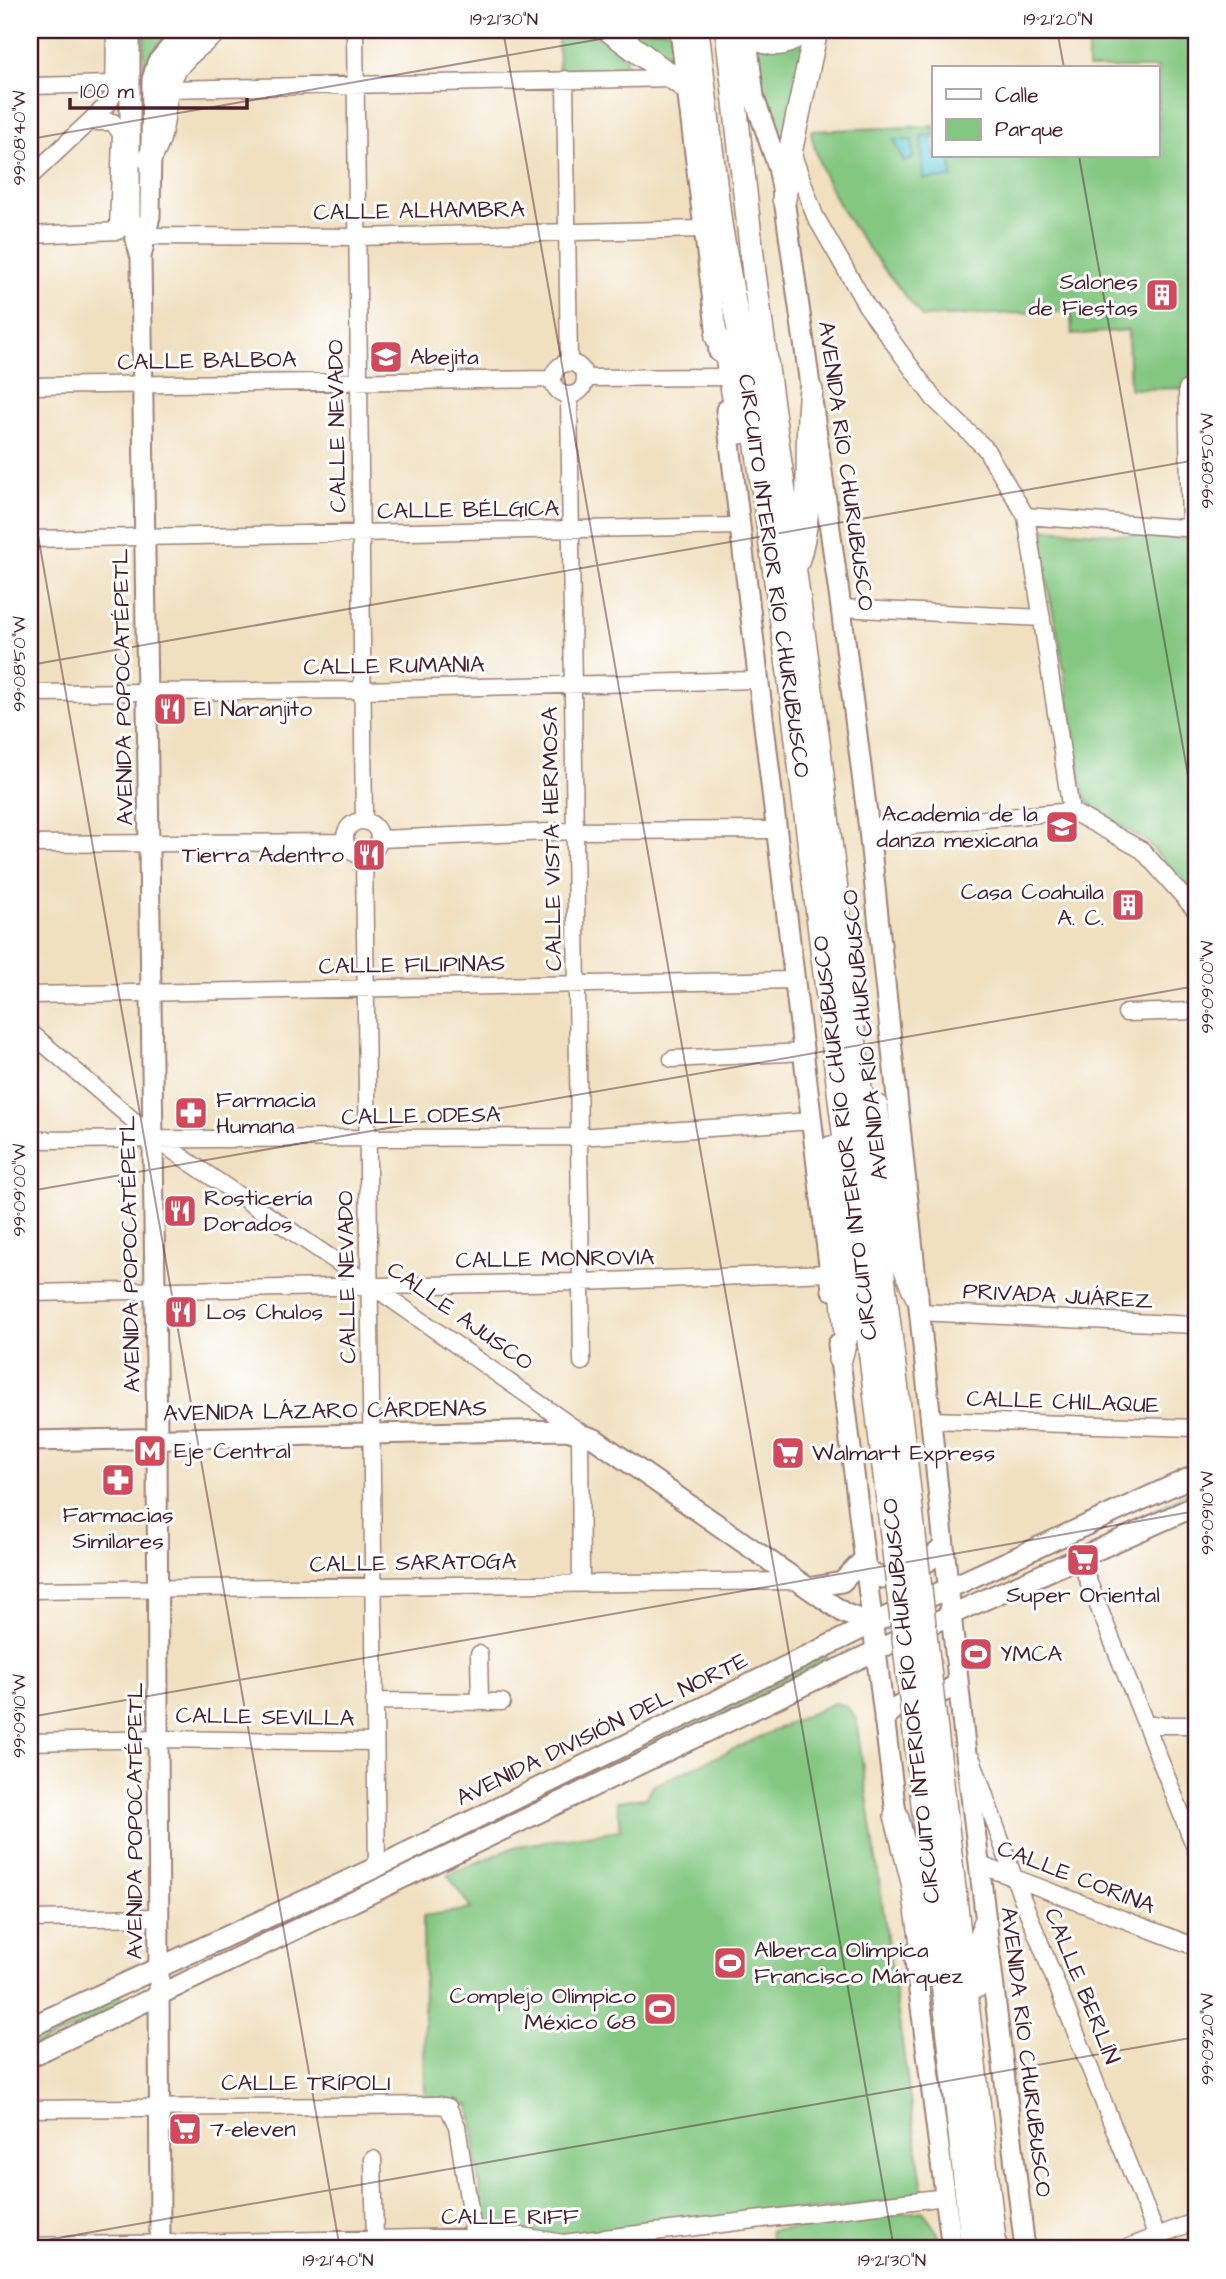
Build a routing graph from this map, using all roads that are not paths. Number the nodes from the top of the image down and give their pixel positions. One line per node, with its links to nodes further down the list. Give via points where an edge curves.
1 (115, 30): 16 (street)
2 (130, 30): 26 (main road, AVENIDA POPOCATÉPETL, via 130,217)
3 (185, 30): 21 (main road, AVENIDA POPOCATÉPETL, via 157,63 152,80)
4 (217, 30): 18 (highway, via 185,57)
5 (355, 30): 14 (street, CALLE NEVADO)
6 (609, 30): 15 (highway)
7 (680, 30): 15 (main road)
8 (697, 30): 47 (highway, CIRCUITO INTERIOR RÍO CHURUBUSCO, via 720,224)
9 (727, 30): 47 (highway, CIRCUITO INTERIOR RÍO CHURUBUSCO)
10 (747, 30): 11 (highway, via 774,44 792,39); 23 (main road, AVENIDA RÍO CHURUBUSCO, via 754,97)
11 (801, 30)
12 (816, 30): 20 (highway)
13 (565, 79): 14 (street); 15 (street); 25 (street)
14 (355, 83): 18 (street); 28 (street, CALLE NEVADO)
15 (680, 83): 24 (main road)
16 (114, 84): 17 (street); 19 (street, via 109,103)
17 (30, 86)
18 (167, 89): 21 (highway, via 160,141)
19 (92, 122): 22 (street); 26 (street, via 113,122 121,134)
20 (791, 148): 23 (highway); 40 (street, via 815,216 866,305 934,399 985,448)
21 (149, 159): 26 (main road, AVENIDA POPOCATÉPETL)
22 (30, 177)
23 (784, 199): 38 (main road, AVENIDA RÍO CHURUBUSCO)
24 (704, 229): 25 (street, CALLE ALHAMBRA); 29 (main road)
25 (567, 230): 28 (street, CALLE ALHAMBRA); 30 (street)
26 (134, 234): 27 (street, CALLE ALHAMBRA); 28 (street, CALLE ALHAMBRA); 35 (main road, AVENIDA POPOCATÉPETL, via 141,258)
27 (30, 235)
28 (357, 237): 34 (street, CALLE NEVADO)
29 (717, 337): 31 (main road); 47 (highway, via 726,351 752,524)
30 (569, 363): 32 (street, via 580,367); 33 (street, via 558,368)
31 (722, 377): 32 (street); 41 (main road)
32 (586, 378): 39 (street, via 581,390)
33 (553, 379): 34 (street, CALLE BALBOA); 39 (street, via 558,390)
34 (359, 382): 35 (street, CALLE BALBOA); 44 (street, CALLE NEVADO)
35 (144, 385): 36 (street, CALLE BALBOA); 45 (main road, AVENIDA POPOCATÉPETL)
36 (30, 386)
37 (1186, 389): 42 (street)
38 (811, 390): 47 (highway, via 806,430 806,534); 48 (main road, AVENIDA RÍO CHURUBUSCO)
39 (569, 395): 43 (street, CALLE VISTA HERMOSA)
40 (1026, 516): 42 (street); 49 (street)
41 (740, 526): 43 (street, CALLE BÉLGICA); 50 (main road)
42 (1193, 529)
43 (570, 531): 44 (street, CALLE BÉLGICA); 51 (street, CALLE VISTA HERMOSA)
44 (361, 534): 45 (street, CALLE BÉLGICA); 52 (street, CALLE NEVADO)
45 (146, 538): 46 (street, CALLE BÉLGICA); 53 (main road, AVENIDA POPOCATÉPETL)
46 (30, 539)
47 (785, 569): 71 (highway, CIRCUITO INTERIOR RÍO CHURUBUSCO); 77 (highway, CIRCUITO INTERIOR RÍO CHURUBUSCO)
48 (841, 608): 49 (street); 58 (main road, AVENIDA RÍO CHURUBUSCO)
49 (1042, 618): 55 (street)
50 (758, 680): 51 (street, CALLE RUMANIA); 57 (main road)
51 (573, 684): 52 (street, CALLE RUMANIA); 59 (street, CALLE VISTA HERMOSA)
52 (363, 690): 53 (street, CALLE RUMANIA); 56 (street, CALLE NEVADO)
53 (148, 692): 54 (street, CALLE RUMANIA); 62 (main road, AVENIDA POPOCATÉPETL)
54 (30, 693)
55 (1071, 811): 58 (street); 65 (street, via 1142,850)
56 (364, 821): 60 (street, via 375,827); 61 (street, via 349,827)
57 (776, 830): 59 (street); 66 (main road)
58 (869, 830): 88 (main road, AVENIDA RÍO CHURUBUSCO)
59 (573, 831): 60 (street); 67 (street, CALLE VISTA HERMOSA)
60 (379, 839): 64 (street, via 376,848)
61 (345, 842): 62 (street); 64 (street, via 352,852)
62 (150, 843): 63 (street); 69 (main road, AVENIDA POPOCATÉPETL)
63 (30, 844)
64 (364, 855): 68 (street, CALLE NEVADO)
65 (1196, 911)
66 (795, 981): 67 (street, CALLE FILIPINAS); 75 (main road)
67 (576, 984): 68 (street, CALLE FILIPINAS); 79 (street, CALLE VISTA HERMOSA)
68 (364, 989): 69 (street, CALLE FILIPINAS); 82 (street, CALLE NEVADO)
69 (152, 992): 70 (street, CALLE FILIPINAS); 80 (main road, AVENIDA POPOCATÉPETL)
70 (30, 995)
71 (828, 999): 90 (highway, via 821,1065 846,1336); 98 (highway, CIRCUITO INTERIOR RÍO CHURUBUSCO)
72 (1196, 1011): 73 (street)
73 (1126, 1013)
74 (30, 1032): 80 (street, CALLE AJUSCO)
75 (803, 1052): 76 (street); 78 (main road)
76 (672, 1059)
77 (857, 1073): 88 (highway, via 878,1112 897,1248); 98 (highway, CIRCUITO INTERIOR RÍO CHURUBUSCO)
78 (812, 1121): 79 (street, CALLE ODESA); 83 (main road)
79 (579, 1137): 82 (street, CALLE ODESA); 84 (street, CALLE VISTA HERMOSA)
80 (154, 1138): 81 (street, CALLE ODESA); 82 (street, CALLE ODESA); 85 (street, CALLE AJUSCO); 86 (main road, AVENIDA POPOCATÉPETL)
81 (30, 1140)
82 (365, 1140): 85 (street, CALLE NEVADO)
83 (830, 1273): 84 (street, CALLE MONROVIA); 90 (main road)
84 (580, 1282): 85 (street, CALLE MONROVIA); 91 (street, CALLE VISTA HERMOSA)
85 (371, 1285): 86 (street, CALLE MONROVIA); 94 (street, CALLE AJUSCO); 95 (street, CALLE NEVADO)
86 (155, 1291): 87 (street, CALLE MONROVIA); 96 (main road, AVENIDA POPOCATÉPETL)
87 (30, 1293)
88 (917, 1303): 89 (street, PRIVADA JUÁREZ); 92 (main road, AVENIDA RÍO CHURUBUSCO)
89 (1196, 1325)
90 (840, 1359): 103 (main road)
91 (582, 1362)
92 (929, 1420): 93 (street, CALLE CHILAQUE); 101 (main road, AVENIDA RÍO CHURUBUSCO)
93 (1196, 1428)
94 (580, 1432): 95 (main road, AVENIDA LÁZARO CÁRDENAS); 104 (street); 105 (main road, CALLE AJUSCO)
95 (372, 1436): 96 (main road, AVENIDA LÁZARO CÁRDENAS); 106 (street, CALLE NEVADO)
96 (158, 1439): 97 (main road, AVENIDA LÁZARO CÁRDENAS); 107 (main road, AVENIDA POPOCATÉPETL)
97 (30, 1441)
98 (895, 1466): 129 (highway, CIRCUITO INTERIOR RÍO CHURUBUSCO, bridge)
99 (1196, 1475): 109 (main road, AVENIDA DIVISIÓN DEL NORTE)
100 (1196, 1506): 102 (main road, AVENIDA DIVISIÓN DEL NORTE)
101 (943, 1547): 103 (main road, via 928,1562 882,1578); 109 (main road, AVENIDA RÍO CHURUBUSCO)
102 (1079, 1558): 110 (main road, AVENIDA DIVISIÓN DEL NORTE); 123 (street)
103 (865, 1565): 105 (main road, via 842,1582); 111 (main road)
104 (581, 1583): 105 (street, CALLE SARATOGA); 106 (street, CALLE SARATOGA)
105 (803, 1584): 111 (main road, CALLE AJUSCO, via 844,1613)
106 (373, 1586): 107 (street, CALLE SARATOGA); 118 (street, CALLE NEVADO)
107 (158, 1589): 108 (street, CALLE SARATOGA); 126 (main road, AVENIDA POPOCATÉPETL)
108 (30, 1590)
109 (947, 1590): 110 (main road, AVENIDA RÍO CHURUBUSCO); 111 (main road, AVENIDA DIVISIÓN DEL NORTE)
110 (950, 1615): 112 (main road, AVENIDA DIVISIÓN DEL NORTE); 114 (main road, AVENIDA RÍO CHURUBUSCO)
111 (872, 1624): 112 (main road); 133 (main road, AVENIDA DIVISIÓN DEL NORTE)
112 (876, 1653): 115 (main road); 141 (main road, AVENIDA DIVISIÓN DEL NORTE)
113 (479, 1654): 119 (street)
114 (958, 1683): 116 (main road); 121 (main road, AVENIDA RÍO CHURUBUSCO)
115 (880, 1687): 117 (main road); 122 (main road)
116 (940, 1694): 117 (main road); 121 (main road)
117 (905, 1700): 122 (main road)
118 (374, 1702): 119 (street); 128 (street, CALLE NEVADO)
119 (480, 1702): 120 (street)
120 (502, 1702)
121 (960, 1704): 125 (main road, AVENIDA RÍO CHURUBUSCO)
122 (884, 1720): 130 (main road)
123 (1146, 1725): 124 (street); 131 (street)
124 (1196, 1725)
125 (964, 1737): 132 (main road, AVENIDA RÍO CHURUBUSCO); 134 (street, CALLE BERLÍN)
126 (159, 1739): 127 (street, CALLE SEVILLA); 128 (street, CALLE SEVILLA); 135 (main road, AVENIDA POPOCATÉPETL)
127 (30, 1742)
128 (374, 1742): 133 (street, CALLE NEVADO)
129 (927, 1749): 144 (highway, CIRCUITO INTERIOR RÍO CHURUBUSCO); 149 (highway, CIRCUITO INTERIOR RÍO CHURUBUSCO)
130 (896, 1815): 144 (highway, via 913,1882 933,2018); 150 (main road)
131 (1196, 1850)
132 (978, 1864): 134 (street, CALLE CORINA); 138 (main road, AVENIDA RÍO CHURUBUSCO)
133 (377, 1867): 137 (main road, AVENIDA DIVISIÓN DEL NORTE)
134 (1013, 1875): 139 (street, CALLE CORINA); 154 (street, CALLE BERLÍN)
135 (159, 1917): 136 (street); 140 (main road, AVENIDA POPOCATÉPETL)
136 (30, 1919)
137 (259, 1920): 140 (main road, AVENIDA DIVISIÓN DEL NORTE); 141 (main road, via 255,1928 196,1957 195,1966)
138 (985, 1924): 149 (highway, via 976,1961 997,2136); 161 (main road, AVENIDA RÍO CHURUBUSCO)
139 (1196, 1947)
140 (160, 1966): 142 (main road, AVENIDA POPOCATÉPETL); 143 (main road, AVENIDA DIVISIÓN DEL NORTE)
141 (208, 1970): 142 (main road, AVENIDA DIVISIÓN DEL NORTE)
142 (160, 1995): 145 (main road, AVENIDA DIVISIÓN DEL NORTE); 146 (main road, AVENIDA POPOCATÉPETL)
143 (30, 2027)
144 (951, 2051): 159 (highway, CIRCUITO INTERIOR RÍO CHURUBUSCO)
145 (30, 2057)
146 (160, 2106): 147 (street, CALLE TRÍPOLI); 152 (street, CALLE TRÍPOLI, via 448,2107 457,2126); 157 (main road, AVENIDA POPOCATÉPETL)
147 (30, 2109)
148 (373, 2159): 153 (street)
149 (986, 2171): 160 (highway, CIRCUITO INTERIOR RÍO CHURUBUSCO)
150 (946, 2197): 155 (street, CALLE RIFF); 158 (main road)
151 (1196, 2221): 154 (street)
152 (474, 2238): 153 (street, CALLE RIFF); 155 (street, CALLE RIFF, via 522,2236)
153 (375, 2240): 157 (street, CALLE RIFF)
154 (1160, 2243): 162 (street)
155 (601, 2244)
156 (30, 2246): 157 (street, CALLE RIFF)
157 (160, 2246)
158 (952, 2249)
159 (973, 2249)
160 (995, 2249)
161 (1025, 2249)
162 (1124, 2249)

